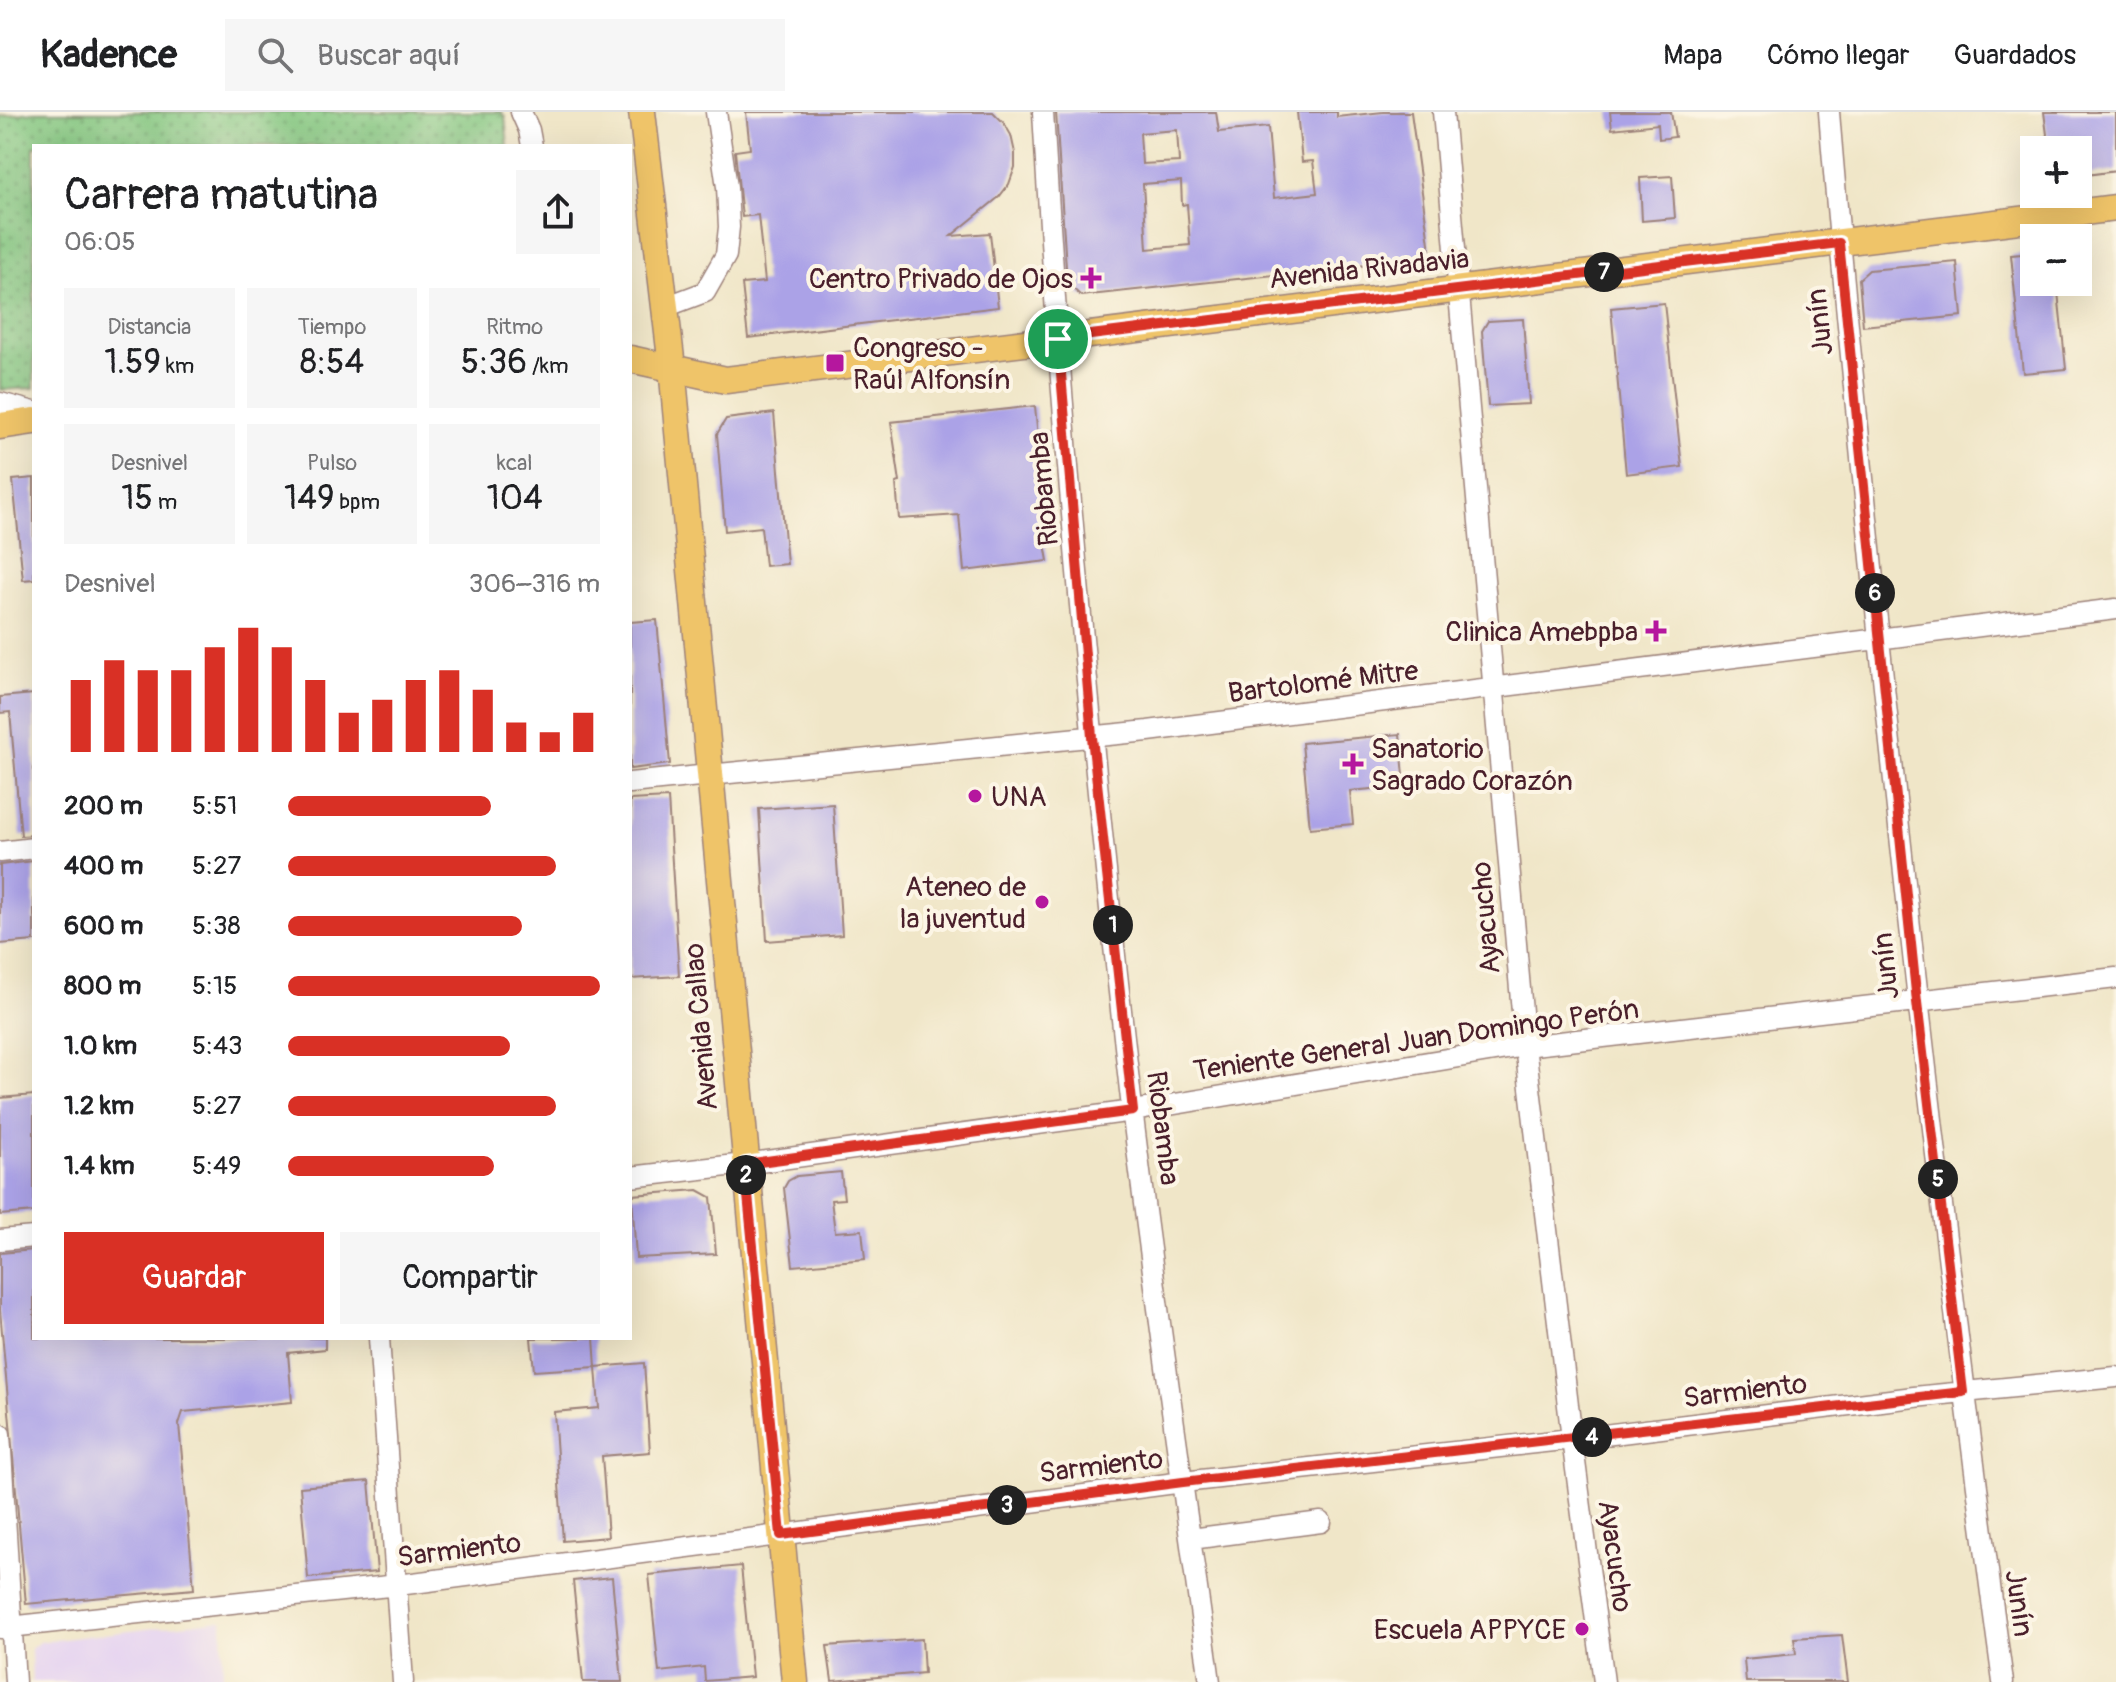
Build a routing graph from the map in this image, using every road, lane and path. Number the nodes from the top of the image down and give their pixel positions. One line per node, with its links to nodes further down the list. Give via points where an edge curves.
1 (521, 112): 7 (street)
2 (642, 112): 11 (main road, Avenida Callao)
3 (716, 112): 11 (street, via 727,187 726,255 705,292)
4 (1043, 112): 12 (street, Riobamba)
5 (1443, 112): 10 (street, Ayacucho)
6 (1829, 112): 9 (street, Junín)
7 (532, 144)
8 (2116, 208): 9 (main road, Avenida Rivadavia)
9 (1839, 243): 10 (main road, Avenida Rivadavia); 20 (street, Junín)
10 (1459, 290): 12 (main road, Avenida Rivadavia); 21 (street, Ayacucho)
11 (665, 307): 14 (main road, Avenida Callao)
12 (1058, 339): 14 (main road, Avenida Rivadavia, via 726,380); 22 (street, Riobamba)
13 (632, 359): 14 (main road, Avenida Rivadavia)
14 (672, 367): 23 (main road, Avenida Callao)
15 (0, 403): 16 (street)
16 (32, 411)
17 (32, 421): 18 (main road)
18 (0, 426)
19 (2116, 609): 20 (street, Bartolomé Mitre)
20 (1879, 639): 21 (street, Bartolomé Mitre); 28 (street, Junín)
21 (1492, 689): 22 (street, Bartolomé Mitre); 29 (street, Ayacucho)
22 (1092, 737): 23 (street, Bartolomé Mitre); 30 (street, Riobamba)
23 (710, 775): 24 (street, Bartolomé Mitre); 31 (main road, Avenida Callao)
24 (632, 783)
25 (32, 848): 26 (street)
26 (0, 852)
27 (2116, 978): 28 (street, Teniente General Juan Domingo Perón)
28 (1917, 1002): 29 (street, Teniente General Juan Domingo Perón); 37 (street, Junín)
29 (1525, 1046): 30 (street, Teniente General Juan Domingo Perón); 39 (street, Ayacucho)
30 (1133, 1111): 31 (street, Teniente General Juan Domingo Perón); 40 (street, Riobamba)
31 (745, 1164): 32 (street, Teniente General Juan Domingo Perón); 42 (main road, Avenida Callao)
32 (632, 1177)
33 (32, 1237): 34 (street)
34 (0, 1240)
35 (379, 1340): 44 (street)
36 (2116, 1377): 37 (street, Sarmiento)
37 (1963, 1392): 39 (street, Sarmiento); 51 (street, Junín)
38 (0, 1434): 45 (street)
39 (1572, 1439): 40 (street, Sarmiento); 50 (street, Ayacucho)
40 (1183, 1482): 42 (street, Sarmiento); 43 (street, Riobamba)
41 (1321, 1522): 43 (street)
42 (781, 1535): 44 (street, Sarmiento); 48 (main road, Avenida Callao)
43 (1191, 1539): 49 (street, Riobamba)
44 (398, 1585): 45 (street, Sarmiento); 47 (street)
45 (6, 1628): 46 (street)
46 (15, 1682)
47 (403, 1682)
48 (795, 1682)
49 (1210, 1682)
50 (1604, 1682)
51 (2003, 1682)

